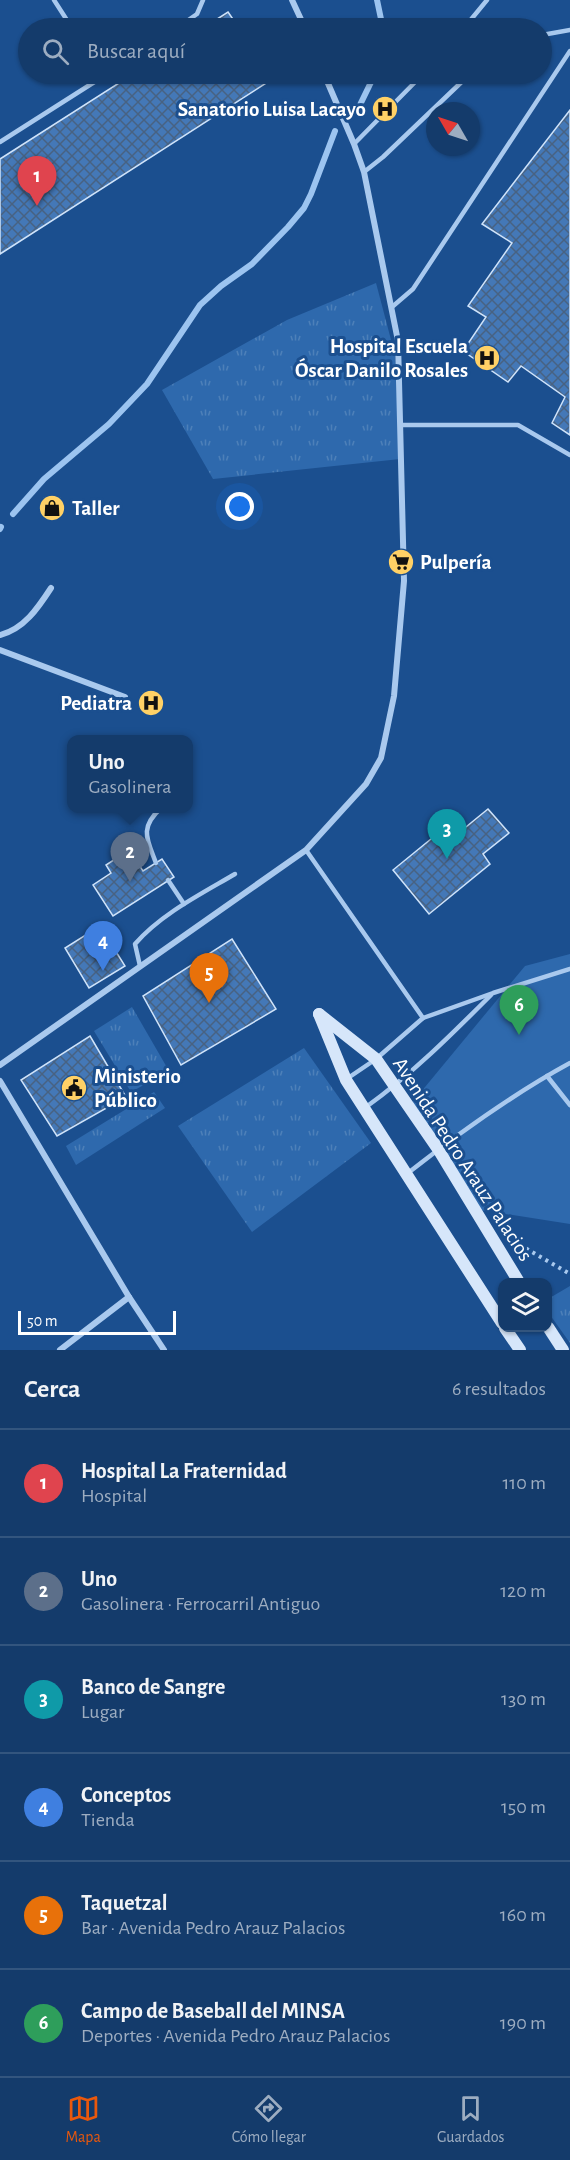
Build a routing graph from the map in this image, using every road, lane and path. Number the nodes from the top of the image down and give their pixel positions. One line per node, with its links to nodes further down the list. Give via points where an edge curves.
1 (54, 0): 5 (lane)
2 (202, 0): 6 (lane)
3 (292, 0): 7 (street)
4 (487, 0): 8 (lane)
5 (66, 18)
6 (191, 18)
7 (300, 18)
8 (472, 18)
9 (570, 30): 10 (lane)
10 (552, 33)
11 (570, 51): 12 (lane)
12 (552, 78)
13 (88, 84): 18 (lane)
14 (328, 84): 19 (street)
15 (413, 84): 19 (lane)
16 (460, 84): 20 (lane)
17 (548, 84): 21 (lane, via 413,289)
18 (0, 142)
19 (354, 144): 20 (street)
20 (364, 172): 21 (street)
21 (392, 307): 22 (street, via 398,341)
22 (401, 426): 23 (lane, via 518,425); 29 (street, via 404,581 394,696 381,758 366,784)
23 (570, 455)
24 (51, 588): 25 (street, via 27,620)
25 (0, 636)
26 (0, 650): 27 (street)
27 (125, 697)
28 (156, 813): 30 (lane, via 146,828)
29 (306, 850): 34 (street); 37 (lane)
30 (156, 863)
31 (234, 874): 33 (lane)
32 (168, 880): 33 (lane)
33 (184, 904): 34 (lane, via 135,944)
34 (140, 966): 40 (street)
35 (570, 969): 36 (lane)
36 (493, 993): 37 (lane); 44 (lane)
37 (423, 1018): 38 (lane)
38 (376, 1059): 42 (lane); 42 (street, Avenida Pedro Arauz Palacios, via 319,1014); 44 (street, Avenida Pedro Arauz Palacios)
39 (570, 1063): 41 (lane)
40 (0, 1065)
41 (547, 1076): 45 (lane); 47 (lane)
42 (346, 1080): 46 (street, Avenida Pedro Arauz Palacios)
43 (0, 1081): 52 (street)
44 (395, 1086): 46 (lane); 47 (street, Avenida Pedro Arauz Palacios)
45 (570, 1105)
46 (364, 1109): 48 (street, Avenida Pedro Arauz Palacios)
47 (438, 1149): 48 (lane); 51 (street, Avenida Pedro Arauz Palacios)
48 (406, 1174): 53 (street, Avenida Pedro Arauz Palacios)
49 (512, 1240): 50 (path)
50 (570, 1274)
51 (517, 1278)
52 (129, 1297): 56 (street); 57 (street)
53 (498, 1317)
54 (508, 1332): 58 (street)
55 (551, 1332): 59 (street)
56 (60, 1350)
57 (164, 1350)
58 (520, 1350)
59 (563, 1350)

